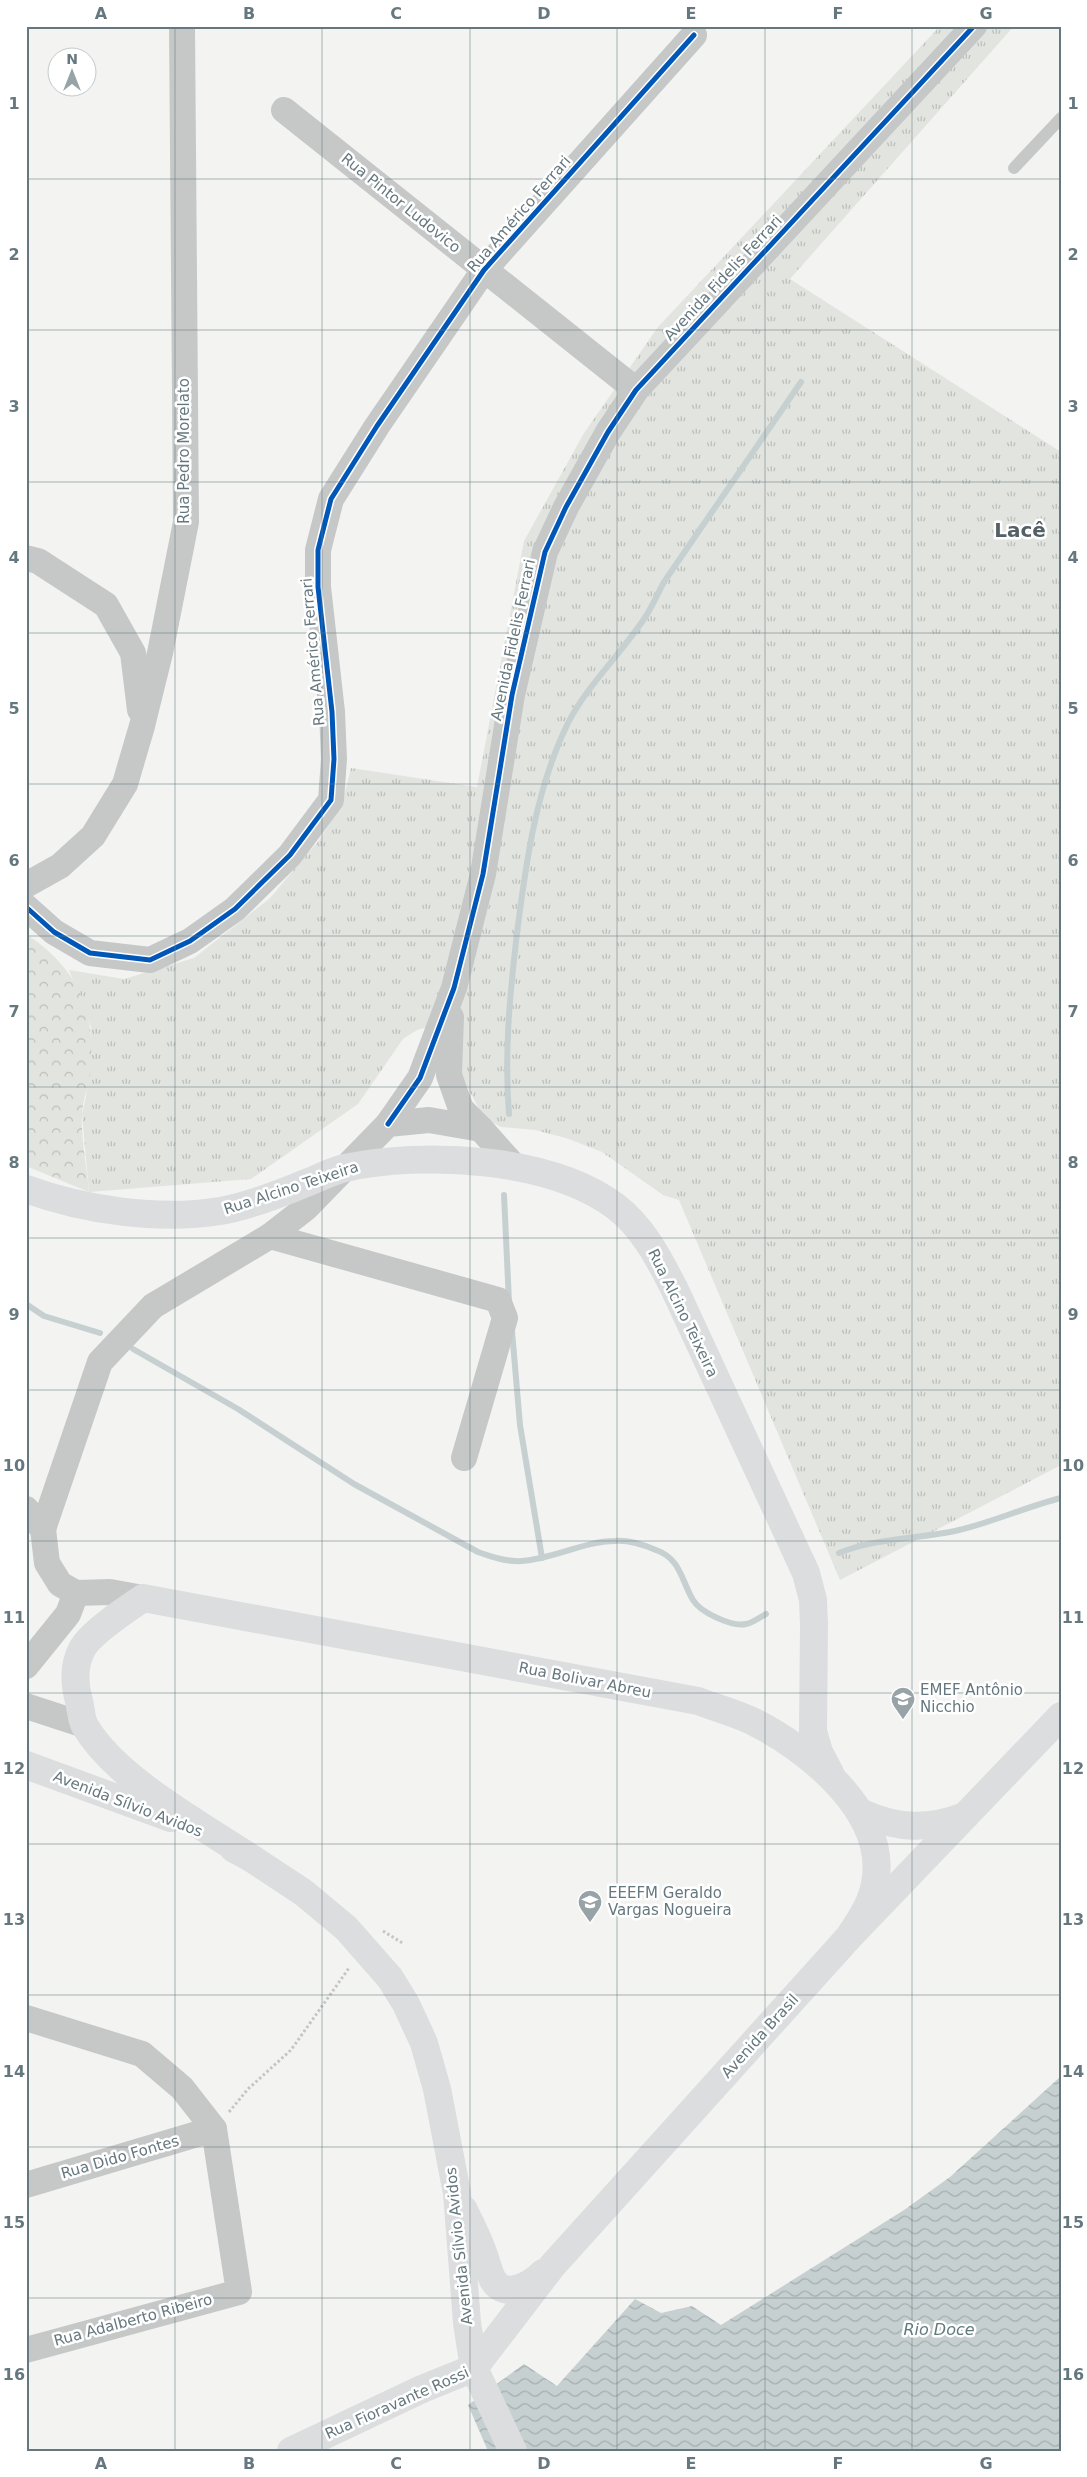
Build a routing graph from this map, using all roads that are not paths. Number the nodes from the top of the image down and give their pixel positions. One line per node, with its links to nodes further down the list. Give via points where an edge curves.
1 (182, 26): 10 (street, Rua Pedro Morelato, via 186,522)
2 (974, 26): 8 (street, Avenida Fidelis Ferrari)
3 (694, 35): 7 (street, Rua Américo Ferrari)
4 (284, 110): 7 (street, Rua Pintor Ludovico)
5 (1061, 118): 6 (lane)
6 (1014, 168)
7 (484, 270): 8 (street, Rua Pintor Ludovico); 12 (street, Rua Américo Ferrari, via 331,499 318,550 318,588 334,759 331,800 290,854 235,909 190,941 150,960 90,953 54,932)
8 (636, 390): 13 (street, Avenida Fidelis Ferrari, via 608,432 545,552 512,694 483,874)
9 (26, 558): 10 (street, via 38,561 106,605 133,653)
10 (142, 726): 11 (street, Rua Pedro Morelato, via 124,784 93,836 60,866)
11 (26, 885)
12 (26, 906)
13 (454, 988): 14 (street, Avenida Fidelis Ferrari, via 420,1078); 15 (street, Avenida Fidelis Ferrari, via 449,1075 461,1109)
14 (388, 1124): 15 (street, via 429,1120); 17 (street, Avenida Fidelis Ferrari)
15 (481, 1129): 16 (street, Avenida Fidelis Ferrari)
16 (514, 1166): 17 (main road, Rua Alcino Teixeira, via 428,1159); 31 (main road, Rua Alcino Teixeira, via 554,1177 616,1206 654,1250 674,1288 806,1573 813,1600 813,1731)
17 (343, 1168): 18 (main road, Rua Alcino Teixeira, via 221,1211 122,1212); 19 (street, Avenida Fidelis Ferrari, via 306,1208)
18 (26, 1189)
19 (270, 1236): 20 (street, via 498,1300 505,1318); 22 (street, Avenida Fidelis Ferrari, via 153,1306 100,1362)
20 (464, 1458)
21 (26, 1509): 22 (street)
22 (43, 1529): 24 (street, via 47,1563)
23 (142, 1598): 24 (street, via 110,1592); 25 (main road); 31 (main road, Rua Bolivar Abreu, via 698,1701 751,1721 779,1737)
24 (72, 1604): 25 (street); 26 (street)
25 (82, 1647): 29 (main road, via 75,1678)
26 (26, 1666)
27 (26, 1706): 29 (street)
28 (1061, 1716): 33 (main road, Avenida Brasil)
29 (84, 1725): 34 (main road, via 132,1779)
30 (26, 1765): 34 (main road, Avenida Sílvio Avidos, via 180,1822)
31 (832, 1777): 32 (main road, Rua Bolivar Abreu)
32 (862, 1813): 33 (main road, via 903,1827 946,1823); 35 (main road, Rua Bolivar Abreu, via 871,1835 877,1865 870,1902)
33 (966, 1815): 35 (main road, Avenida Brasil)
34 (251, 1858): 39 (main road, Avenida Sílvio Avidos, via 346,1928 390,1978 406,2004 424,2044 437,2089)
35 (849, 1937): 40 (main road, Avenida Brasil)
36 (26, 2018): 37 (street, via 142,2054 182,2088)
37 (214, 2129): 38 (street, Rua Dido Fontes); 41 (street, Rua Adalberto Ribeiro, via 239,2292)
38 (26, 2185)
39 (456, 2193): 40 (main road, via 492,2279 498,2286 518,2289 534,2282); 42 (main road, Avenida Sílvio Avidos)
40 (553, 2265): 42 (main road, Avenida Brasil)
41 (26, 2350)
42 (474, 2368): 43 (main road, Avenida Sílvio Avidos); 44 (main road, Rua Fioravante Rossi)
43 (510, 2444)
44 (291, 2451)

